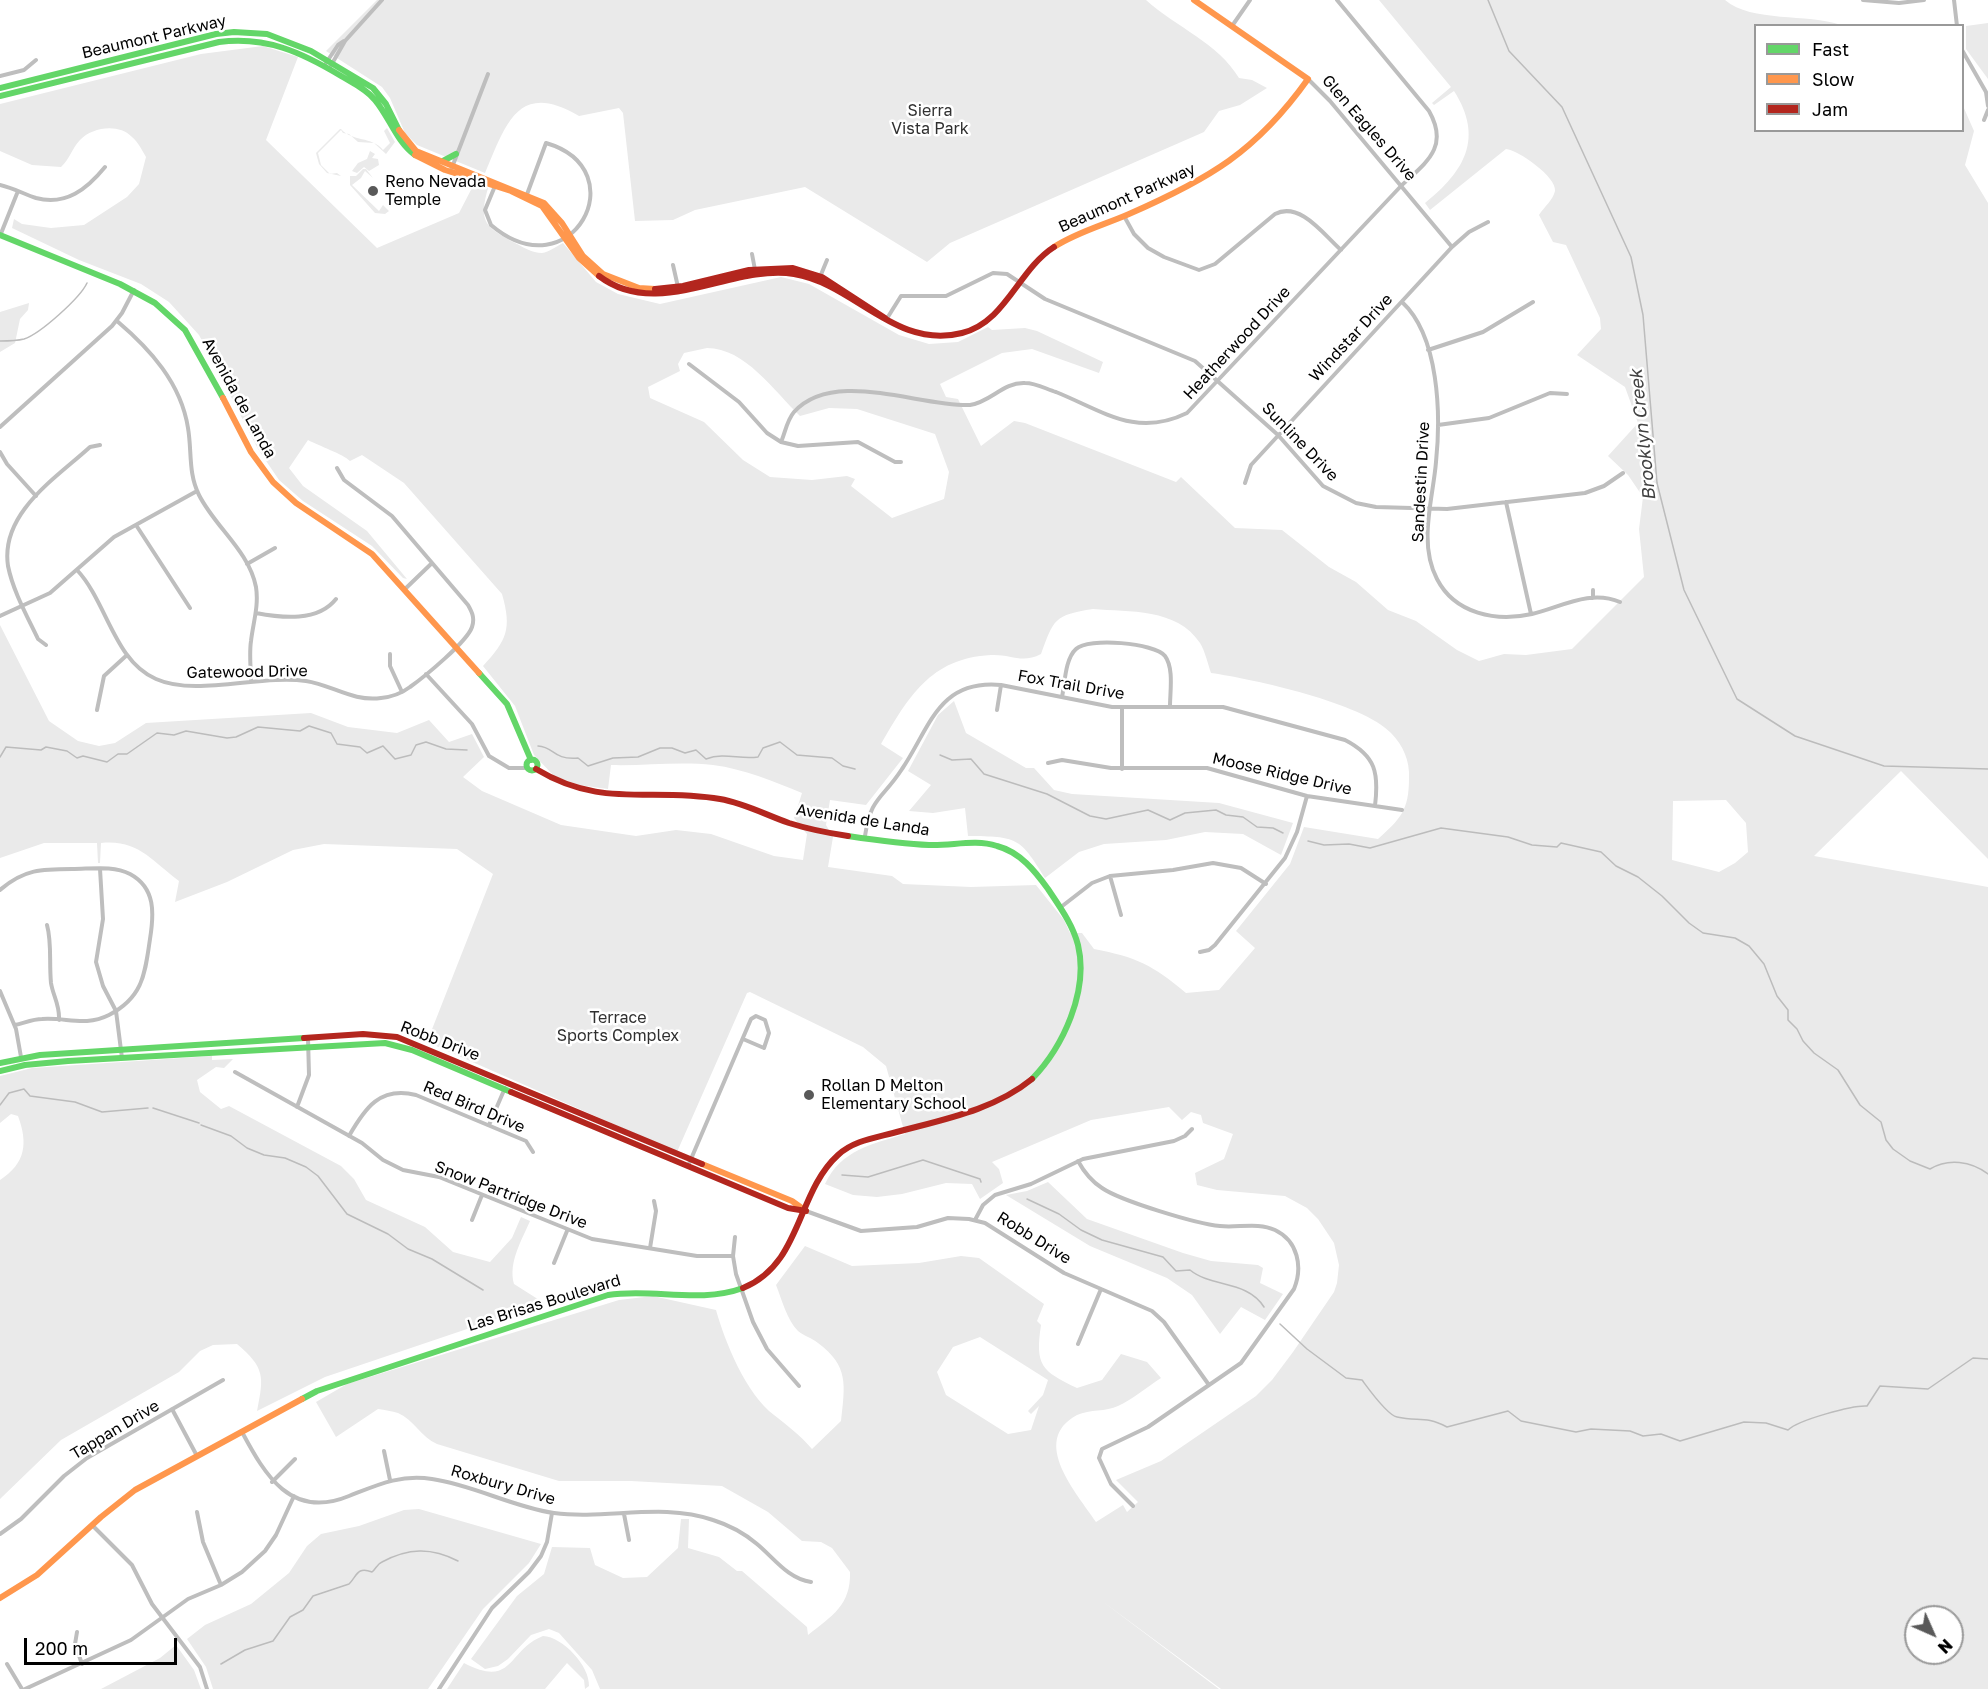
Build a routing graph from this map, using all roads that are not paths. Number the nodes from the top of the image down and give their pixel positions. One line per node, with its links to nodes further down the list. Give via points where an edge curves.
1 (382, 0): 12 (street)
2 (1194, 0): 9 (street, Glen Eagles Drive)
3 (1250, 0): 9 (street)
4 (1337, 0): 27 (street, Heatherwood Drive, via 1433,118 1437,133 1434,150 1427,163)
5 (1863, 0): 6 (street)
6 (1924, 0)
7 (1954, 0): 8 (street)
8 (1957, 24)
9 (1232, 26): 16 (street, Glen Eagles Drive)
10 (1964, 54): 19 (street, via 1986,92)
11 (36, 60): 15 (street, via 24,70)
12 (331, 61): 13 (street); 17 (street, Beaumont Parkway, via 288,38 232,31); 22 (street, Beaumont Parkway, via 377,92 410,146)
13 (326, 68): 18 (street, Beaumont Parkway, via 273,42 234,39); 24 (street, Beaumont Parkway, via 372,96 408,150 421,159)
14 (488, 74): 21 (street)
15 (0, 76)
16 (1308, 79): 27 (street, Glen Eagles Drive); 30 (street, Beaumont Parkway, via 1274,122 1219,169 1194,185)
17 (0, 88)
18 (0, 96)
19 (1988, 108): 20 (street)
20 (1984, 120)
21 (456, 154): 22 (street); 24 (street)
22 (442, 162): 24 (street, Beaumont Parkway)
23 (105, 167): 28 (street, via 87,187 60,199 36,198)
24 (452, 168): 26 (street, Beaumont Parkway); 29 (street, Beaumont Parkway)
25 (0, 185): 28 (street)
26 (495, 186): 29 (street, Beaumont Parkway); 33 (street, via 486,210 488,221 496,229 536,247)
27 (1401, 186): 34 (street, Glen Eagles Drive); 35 (street, Heatherwood Drive)
28 (18, 191): 32 (street)
29 (526, 196): 33 (street, Beaumont Parkway, via 547,211); 33 (street, via 546,143 577,159 588,180 590,195 585,221)
30 (1124, 216): 35 (street, via 1148,248 1194,269 1215,264 1285,210 1301,214); 41 (street, Beaumont Parkway, via 1050,250)
31 (1488, 222): 34 (street, Windstar Drive)
32 (0, 236): 43 (street, Avenida de Landa)
33 (567, 236): 42 (street, Beaumont Parkway, via 583,264 609,283 647,294)
34 (1452, 247): 44 (street, Windstar Drive)
35 (1341, 250): 50 (street, Heatherwood Drive)
36 (752, 254): 39 (street)
37 (827, 260): 40 (street)
38 (673, 265): 42 (street)
39 (756, 273): 40 (street, Beaumont Parkway, via 785,272); 42 (street, Beaumont Parkway)
40 (819, 279): 46 (street, Beaumont Parkway)
41 (1022, 282): 46 (street, Sunline Drive, via 997,272 946,296 901,296); 46 (street, Beaumont Parkway, via 995,315 960,333 927,335); 50 (street, Sunline Drive, via 1045,299 1186,356)
42 (678, 289)
43 (134, 290): 47 (street); 73 (street, Avenida de Landa, via 165,309 189,335 254,454 276,484 302,508 361,545)
44 (1402, 302): 48 (street, Sandestin Drive, via 1417,320); 54 (street, Windstar Drive)
45 (1533, 302): 48 (street, via 1483,332)
46 (886, 320)
47 (117, 321): 53 (street); 63 (street, via 150,350 175,391 188,427)
48 (1428, 350): 52 (street, Sandestin Drive)
49 (689, 363): 55 (street, via 740,402 767,433)
50 (1219, 381): 54 (street, Sunline Drive); 55 (street, Heatherwood Drive, via 1187,413 1158,425 1130,423 1025,382 1005,387 970,405 836,390 806,403 794,413)
51 (1567, 394): 52 (street, via 1550,393 1478,420)
52 (1438, 425): 67 (street, Sandestin Drive)
53 (0, 427)
54 (1278, 435): 61 (street, Windstar Drive, via 1251,465); 67 (street, Sunline Drive, via 1317,481 1344,499 1376,507)
55 (781, 442): 58 (street, via 798,446 858,442)
56 (100, 445): 64 (street, via 90,447)
57 (0, 452): 64 (street)
58 (901, 462)
59 (337, 468): 71 (street, Gatewood Drive, via 344,480 392,516)
60 (1623, 472): 62 (street, Sunline Drive)
61 (1245, 483)
62 (1596, 490): 65 (street); 66 (street, Sunline Drive)
63 (197, 492): 68 (street); 70 (street)
64 (36, 496): 78 (street, via 15,522 7,548 10,575)
65 (1599, 497)
66 (1506, 502): 67 (street, Sunline Drive); 81 (street)
67 (1429, 508): 81 (street, Sandestin Drive, via 1431,561 1448,594 1480,614)
68 (136, 525): 72 (street, via 105,544); 79 (street)
69 (275, 548): 70 (street)
70 (247, 564): 80 (street, via 256,586)
71 (431, 564): 73 (street); 84 (street, Gatewood Drive, via 472,614 472,629)
72 (77, 570): 78 (street, via 50,593); 86 (street, Gatewood Drive, via 93,590)
73 (404, 590): 84 (street, Avenida de Landa)
74 (1593, 590): 75 (street)
75 (1593, 598): 77 (street, Sandestin Drive); 81 (street, Sandestin Drive)
76 (336, 599): 80 (street, via 329,608 306,615)
77 (1620, 602)
78 (23, 606): 82 (street); 83 (street, via 38,639)
79 (190, 608)
80 (256, 613): 88 (street, via 250,650)
81 (1531, 614)
82 (0, 616)
83 (46, 645)
84 (456, 646): 87 (street, Gatewood Drive); 96 (street, Avenida de Landa, via 507,704)
85 (390, 654): 90 (street, via 390,666)
86 (127, 655): 88 (street, Gatewood Drive, via 147,675 165,682); 94 (street, via 104,676)
87 (426, 674): 90 (street, Gatewood Drive); 98 (street, via 472,724 489,756 508,768)
88 (251, 682): 90 (street, Gatewood Drive, via 306,681 364,699)
89 (1000, 685): 91 (street, Fox Trail Drive); 95 (street); 104 (street, Fox Trail Drive, via 966,689 948,698 935,711 905,766 875,801)
90 (402, 692)
91 (1062, 697): 92 (street, via 1075,649 1091,642 1117,644 1151,647 1164,656 1169,666); 93 (street, Fox Trail Drive)
92 (1170, 706): 93 (street, Fox Trail Drive); 102 (street, Fox Trail Drive, via 1231,709 1360,747 1377,774)
93 (1122, 708): 100 (street)
94 (98, 710)
95 (997, 710)
96 (531, 760): 98 (street); 99 (street, Avenida de Landa, via 537,762)
97 (1048, 763): 100 (street, Moose Ridge Drive, via 1062,760)
98 (528, 768): 99 (street)
99 (536, 768): 104 (street, Avenida de Landa, via 576,790 619,796 719,798 808,828)
100 (1122, 769): 101 (street, Moose Ridge Drive, via 1207,768)
101 (1307, 796): 102 (street, Moose Ridge Drive); 107 (street, via 1285,858)
102 (1375, 806): 103 (street, Moose Ridge Drive)
103 (1402, 810)
104 (865, 836): 109 (street, Avenida de Landa, via 928,845 982,842 999,846 1024,860)
105 (100, 869): 108 (street, via 35,869); 114 (street, via 103,919 96,962); 114 (street, via 134,876 146,888 154,916 146,972 132,996)
106 (1110, 876): 107 (street, via 1222,864 1241,868); 109 (street, via 1092,883); 110 (street)
107 (1266, 884): 112 (street, via 1215,945)
108 (0, 890)
109 (1061, 907): 137 (street, Las Brisas Boulevard, via 1077,939 1082,968 1065,1032 1048,1063 1023,1087 1002,1099 846,1149 825,1170)
110 (1120, 915)
111 (47, 925): 115 (street, via 51,983)
112 (1200, 952)
113 (0, 991): 116 (street)
114 (116, 1011): 115 (street, via 88,1021); 120 (street)
115 (59, 1020): 116 (street, via 41,1019)
116 (15, 1025): 121 (street)
117 (308, 1038): 119 (street); 120 (street, Robb Drive); 125 (street, Robb Drive, via 371,1034 398,1037)
118 (742, 1039): 118 (street, via 764,1048 770,1033 765,1020 756,1016 751,1019); 132 (street)
119 (308, 1047): 120 (street, Robb Drive); 126 (street, Robb Drive, via 366,1042 394,1045); 127 (street, via 308,1081)
120 (121, 1055): 121 (street, Robb Drive); 123 (street, Robb Drive)
121 (21, 1057): 122 (street, Robb Drive)
122 (0, 1063)
123 (0, 1071)
124 (235, 1072): 127 (street, Snow Partridge Drive)
125 (508, 1082): 126 (street); 132 (street, Robb Drive)
126 (504, 1089): 128 (street); 134 (street, Robb Drive)
127 (297, 1107): 130 (street, Snow Partridge Drive)
128 (489, 1125): 130 (street, Red Bird Drive, via 401,1092 373,1102); 131 (street, Red Bird Drive, via 526,1141)
129 (1192, 1130): 133 (street, via 1174,1141)
130 (349, 1136): 135 (street, Snow Partridge Drive, via 395,1167 439,1177)
131 (533, 1152)
132 (692, 1158): 134 (street); 137 (street, Robb Drive, via 792,1201)
133 (1078, 1161): 139 (street, via 1031,1184 995,1195 983,1205); 149 (street, via 1095,1183 1117,1195 1202,1223 1275,1230 1285,1237 1298,1257 1299,1277 1275,1317 1241,1364)
134 (688, 1166): 137 (street, Robb Drive, via 788,1208)
135 (482, 1195): 138 (street); 140 (street, Snow Partridge Drive)
136 (654, 1202): 142 (street)
137 (806, 1211): 139 (street, Robb Drive, via 861,1231 917,1227 948,1218); 145 (street, Las Brisas Boulevard, via 783,1257 765,1275)
138 (472, 1220)
139 (975, 1220): 146 (street, Robb Drive, via 997,1229 1064,1273)
140 (567, 1231): 142 (street, Snow Partridge Drive); 144 (street)
141 (735, 1237): 143 (street)
142 (650, 1248): 143 (street, Snow Partridge Drive, via 697,1256)
143 (733, 1256): 145 (street)
144 (554, 1263)
145 (743, 1288): 150 (street, via 763,1343); 152 (street, Las Brisas Boulevard, via 708,1296 645,1290 608,1295 334,1385)
146 (1101, 1289): 147 (street); 149 (street, Robb Drive, via 1160,1317)
147 (1078, 1344)
148 (223, 1380): 151 (street, Tappan Drive)
149 (1209, 1385): 159 (street, via 1153,1424 1100,1452 1111,1484)
150 (799, 1386)
151 (172, 1409): 154 (street); 164 (street, Tappan Drive, via 75,1467)
152 (242, 1432): 154 (street, Las Brisas Boulevard); 157 (street, Roxbury Drive)
153 (384, 1451): 156 (street)
154 (197, 1456): 163 (street, Las Brisas Boulevard, via 135,1490)
155 (295, 1460): 157 (street)
156 (390, 1480): 158 (street, Roxbury Drive, via 332,1501 309,1501); 161 (street, Roxbury Drive, via 415,1477 442,1481)
157 (272, 1482): 158 (street, Roxbury Drive)
158 (294, 1496): 167 (street, via 281,1528 265,1551)
159 (1133, 1506)
160 (197, 1512): 167 (street, via 203,1542)
161 (552, 1513): 162 (street, Roxbury Drive); 175 (street, via 541,1557 492,1608)
162 (624, 1514): 165 (street); 166 (street, Roxbury Drive, via 677,1513 712,1519 750,1539 797,1579)
163 (92, 1525): 168 (street, Las Brisas Boulevard, via 41,1574); 169 (street, via 128,1558)
164 (0, 1534)
165 (629, 1540)
166 (811, 1582)
167 (221, 1585): 169 (street, via 188,1599)
168 (0, 1598)
169 (163, 1618): 172 (street, via 131,1640); 174 (street, via 194,1657)
170 (76, 1632): 172 (street, via 75,1644)
171 (7, 1664): 173 (street)
172 (82, 1664): 173 (street)
173 (23, 1689)
174 (207, 1689)
175 (439, 1689)

